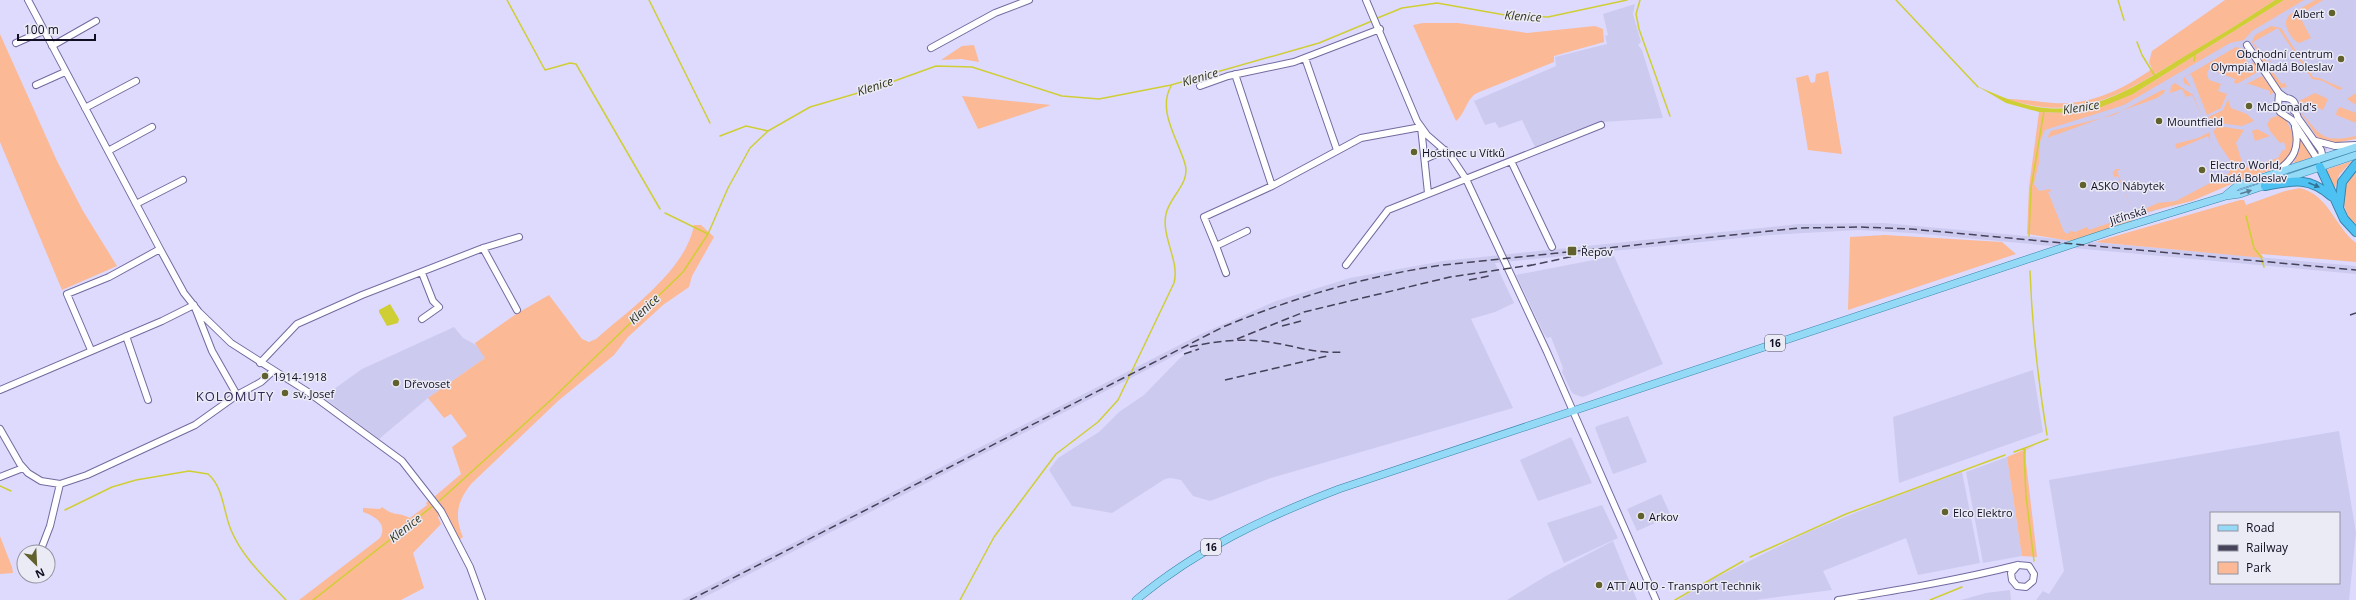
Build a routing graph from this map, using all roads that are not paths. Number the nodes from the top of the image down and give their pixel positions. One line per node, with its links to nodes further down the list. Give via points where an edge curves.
1 (28, 0): 6 (street)
2 (1028, 0): 10 (street, via 995,13)
3 (1366, 0): 5 (street)
4 (96, 21): 9 (street)
5 (1379, 27): 11 (street); 26 (street)
6 (43, 31): 7 (street); 9 (street)
7 (16, 43)
8 (2247, 45): 17 (street)
9 (52, 46): 12 (street)
10 (931, 48)
11 (1305, 58): 13 (street); 29 (street)
12 (65, 72): 15 (street); 20 (street)
13 (1236, 74): 16 (street); 40 (street)
14 (136, 81): 20 (street)
15 (36, 85)
16 (1200, 86)
17 (2279, 93): 18 (street); 19 (street)
18 (2286, 98): 19 (street); 21 (street, via 2294,101)
19 (2280, 101): 22 (street, via 2278,109)
20 (85, 108): 31 (street)
21 (2295, 109): 22 (street, via 2290,115); 27 (street, via 2298,118)
22 (2284, 115): 23 (street)
23 (2294, 124): 35 (street); 37 (street, Jičínská, via 2298,143 2295,155)
24 (1601, 125): 34 (street)
25 (152, 127): 31 (street)
26 (1421, 127): 29 (street, via 1360,138); 30 (street); 33 (street)
27 (2313, 139): 28 (street, via 2327,145); 35 (street, via 2322,154)
28 (2356, 146): 35 (main road, Jičínská / 16)
29 (1336, 150): 40 (street)
30 (1445, 150): 33 (street); 38 (street)
31 (108, 151): 45 (street)
32 (2356, 155): 35 (main road, Jičínská / 16)
33 (1425, 158): 42 (street)
34 (1511, 161): 38 (street); 51 (street)
35 (2319, 164): 37 (main road, Jičínská / 16); 41 (main road, Jičínská / 16); 44 (highway)
36 (2356, 164): 46 (highway, via 2342,182)
37 (2273, 175): 43 (main road, Jičínská / 16, via 2237,186)
38 (1466, 179): 42 (street); 67 (street)
39 (182, 180): 45 (street)
40 (1272, 186): 50 (street, via 1204,217)
41 (2265, 186): 43 (main road, Jičínská / 16, one-way to 41); 44 (highway, one-way to 44, via 2301,181 2320,187)
42 (1428, 193): 54 (street, via 1388,210)
43 (2226, 196): 67 (main road, Jičínská / 16)
44 (2333, 198): 46 (highway)
45 (136, 204): 53 (street)
46 (2339, 209): 48 (highway, via 2348,225)
47 (1248, 231): 50 (street)
48 (2356, 232)
49 (519, 237): 52 (street)
50 (1216, 246): 56 (street)
51 (1552, 247)
52 (483, 248): 55 (street); 58 (street)
53 (160, 249): 57 (street); 61 (street, via 109,277 67,294)
54 (1346, 265)
55 (422, 273): 59 (street, via 433,301 439,307); 62 (street, via 362,295 297,324)
56 (1226, 273)
57 (194, 305): 60 (street); 62 (street, via 231,343); 65 (street, via 212,350)
58 (517, 310)
59 (422, 319)
60 (126, 336): 61 (street); 66 (street)
61 (91, 350): 64 (street)
62 (260, 363): 63 (street)
63 (273, 371): 65 (street, via 261,382); 76 (street, via 308,392 402,461 441,511 470,568)
64 (0, 390)
65 (237, 395): 71 (street, via 195,425 87,475)
66 (148, 400)
67 (1572, 412): 77 (main road, 16, via 1361,481 1292,507 1197,555); 78 (street)
68 (0, 429): 69 (street)
69 (24, 468): 70 (street); 71 (street, via 41,481)
70 (0, 477)
71 (60, 484): 72 (street)
72 (43, 544)
73 (2018, 565): 74 (street); 75 (street, via 2011,573); 75 (street, via 2024,564 2030,568 2034,579 2026,587 2019,587)
74 (1994, 571): 75 (street, via 2005,575); 79 (street)
75 (2013, 583)
76 (482, 600)
77 (1136, 600)
78 (1656, 600)
79 (1838, 600)

